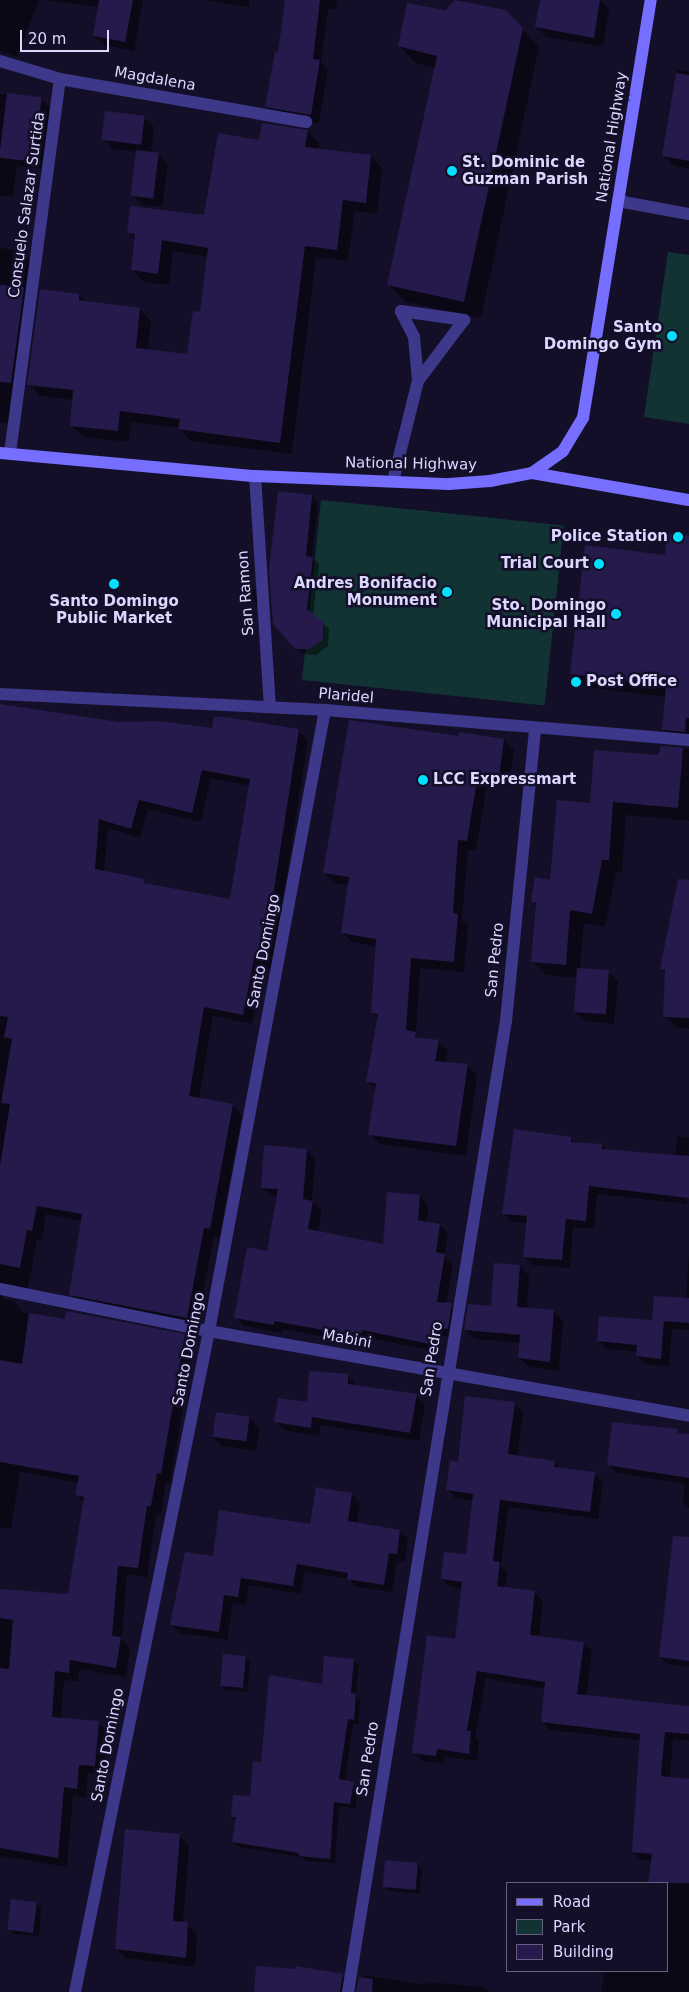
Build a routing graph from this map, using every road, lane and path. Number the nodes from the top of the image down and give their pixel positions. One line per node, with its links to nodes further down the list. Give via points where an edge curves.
1 (651, 0): 5 (main road, National Highway)
2 (0, 61): 3 (street, Magdalena)
3 (60, 79): 4 (street, Magdalena); 8 (street, Consuelo Salazar Surtida)
4 (306, 122)
5 (618, 201): 6 (street); 9 (main road, National Highway, via 583,418 563,451)
6 (689, 214)
7 (418, 381): 7 (street, via 414,337 400,311 464,320); 11 (street)
8 (5, 453): 10 (main road, National Highway)
9 (532, 473): 11 (main road, National Highway, via 490,481); 12 (main road)
10 (254, 476): 11 (main road, National Highway); 14 (street, San Ramon)
11 (393, 481)
12 (689, 500)
13 (0, 694): 14 (street, Plaridel)
14 (270, 707): 15 (street, Plaridel)
15 (325, 710): 16 (street, Plaridel); 19 (street, Santo Domingo)
16 (535, 730): 17 (street, Plaridel); 20 (street, San Pedro, via 506,1021)
17 (689, 740)
18 (0, 1288): 19 (street, Mabini)
19 (209, 1331): 20 (street, Mabini); 22 (street, Santo Domingo)
20 (446, 1372): 21 (street, Mabini); 23 (street, San Pedro)
21 (689, 1416)
22 (75, 1992)
23 (348, 1992)

